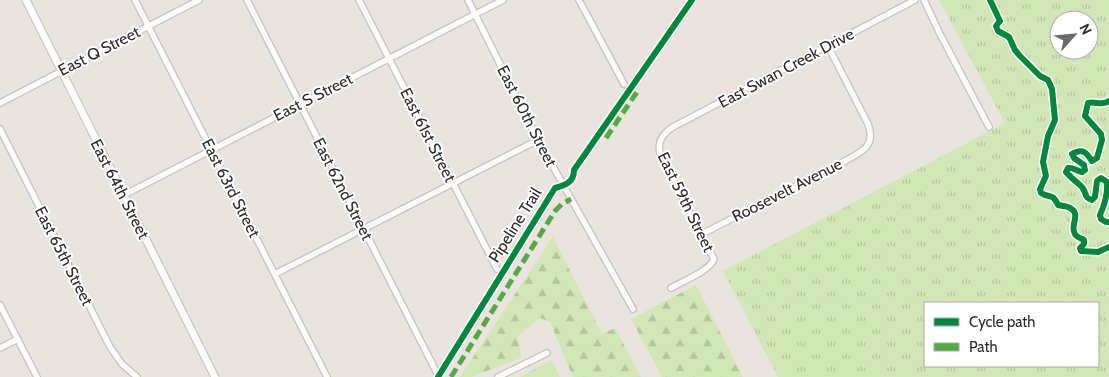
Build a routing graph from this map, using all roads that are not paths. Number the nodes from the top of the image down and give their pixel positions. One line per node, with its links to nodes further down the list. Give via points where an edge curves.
1 (26, 0): 15 (street, East 64th Street)
2 (136, 0): 12 (street, East 63rd Street)
3 (199, 0): 12 (street, East Q Street)
4 (247, 0): 18 (street, East 62nd Street)
5 (359, 0): 14 (street, East 61st Street)
6 (468, 0): 11 (street, East 60th Street)
7 (502, 0): 11 (street, East S Street)
8 (579, 0): 16 (street)
9 (915, 0): 13 (street, East Swan Creek Drive)
10 (924, 0): 19 (street)
11 (476, 14): 14 (street, East S Street); 21 (street, East 60th Street)
12 (148, 26): 15 (street, East Q Street); 23 (street, East 63rd Street)
13 (828, 46): 22 (street, East Swan Creek Drive, via 673,127); 27 (street, Roosevelt Avenue, via 868,124 869,144 851,158)
14 (389, 58): 18 (street, East S Street); 24 (street, East 61st Street)
15 (61, 71): 17 (street, East Q Street); 25 (street, East 64th Street)
16 (624, 84)
17 (0, 103)
18 (300, 104): 23 (street, East S Street); 26 (street, East 62nd Street)
19 (990, 127)
20 (0, 129): 37 (street, East 65th Street, via 110,347)
21 (538, 140): 24 (street); 32 (street, East 60th Street)
22 (660, 140): 27 (street, East 59th Street, via 661,157)
23 (212, 150): 25 (street, East S Street); 29 (street, East 63rd Street)
24 (453, 184): 26 (street); 28 (street, East 61st Street)
25 (124, 195): 38 (street, East 64th Street)
26 (363, 229): 29 (street); 40 (street, East 62nd Street)
27 (702, 234): 30 (street, East 59th Street, via 714,258 712,264)
28 (497, 269)
29 (275, 274): 39 (street, East 63rd Street)
30 (670, 288)
31 (0, 305): 33 (street)
32 (633, 309)
33 (18, 339): 34 (street); 36 (street)
34 (0, 348)
35 (547, 353): 41 (street)
36 (37, 377)
37 (137, 377)
38 (215, 377)
39 (327, 377)
40 (439, 377)
41 (498, 377)

